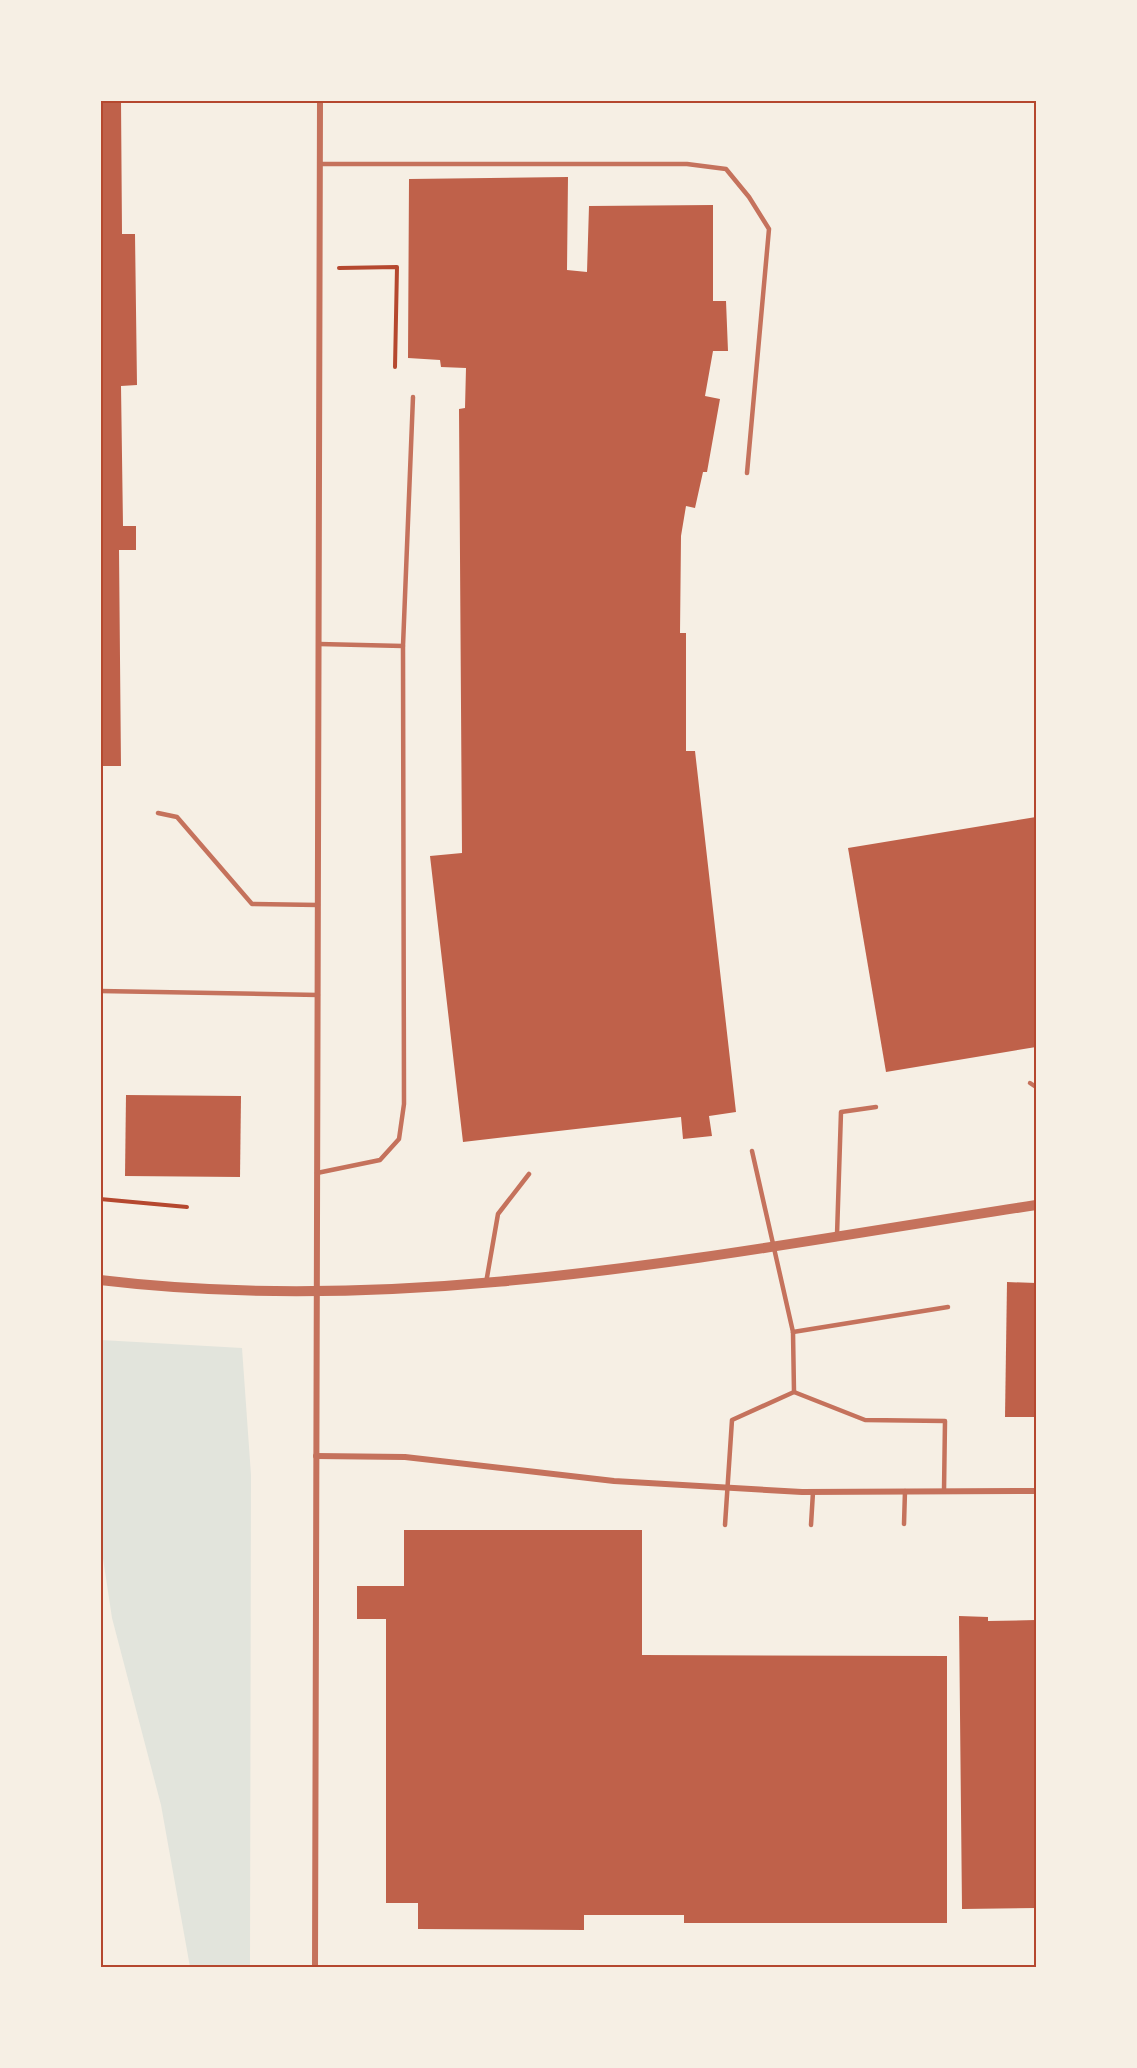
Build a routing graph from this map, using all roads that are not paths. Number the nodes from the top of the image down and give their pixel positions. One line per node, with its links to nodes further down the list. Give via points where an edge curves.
1 (320, 100): 2 (street)
2 (320, 164): 4 (lane, via 687,164 726,169 769,229); 5 (street)
3 (413, 397): 6 (lane)
4 (747, 473)
5 (318, 644): 6 (lane); 8 (street)
6 (403, 646): 15 (lane, via 404,1104 399,1139 380,1160)
7 (158, 813): 8 (lane, via 177,817 252,904)
8 (318, 905): 10 (street)
9 (100, 991): 10 (lane)
10 (318, 995): 15 (street)
11 (1030, 1083): 12 (lane)
12 (1036, 1087)
13 (876, 1107): 18 (lane, via 841,1112)
14 (752, 1151): 19 (lane)
15 (317, 1173): 22 (street)
16 (529, 1174): 21 (lane, via 498,1214)
17 (1036, 1205): 18 (street)
18 (837, 1235): 19 (street)
19 (775, 1244): 21 (street, via 574,1275); 24 (lane)
20 (100, 1280): 22 (street)
21 (486, 1283): 22 (street)
22 (317, 1292): 26 (street)
23 (948, 1307): 24 (lane)
24 (793, 1332): 25 (lane)
25 (794, 1392): 27 (lane, via 732,1420); 29 (lane, via 866,1420 945,1421)
26 (316, 1456): 27 (street, via 405,1457 614,1481); 35 (street)
27 (727, 1487): 31 (street); 33 (lane)
28 (905, 1491): 29 (street); 31 (street); 32 (lane)
29 (944, 1491): 30 (street)
30 (1036, 1491)
31 (813, 1492): 34 (lane)
32 (904, 1524)
33 (725, 1525)
34 (811, 1525)
35 (315, 1968)

